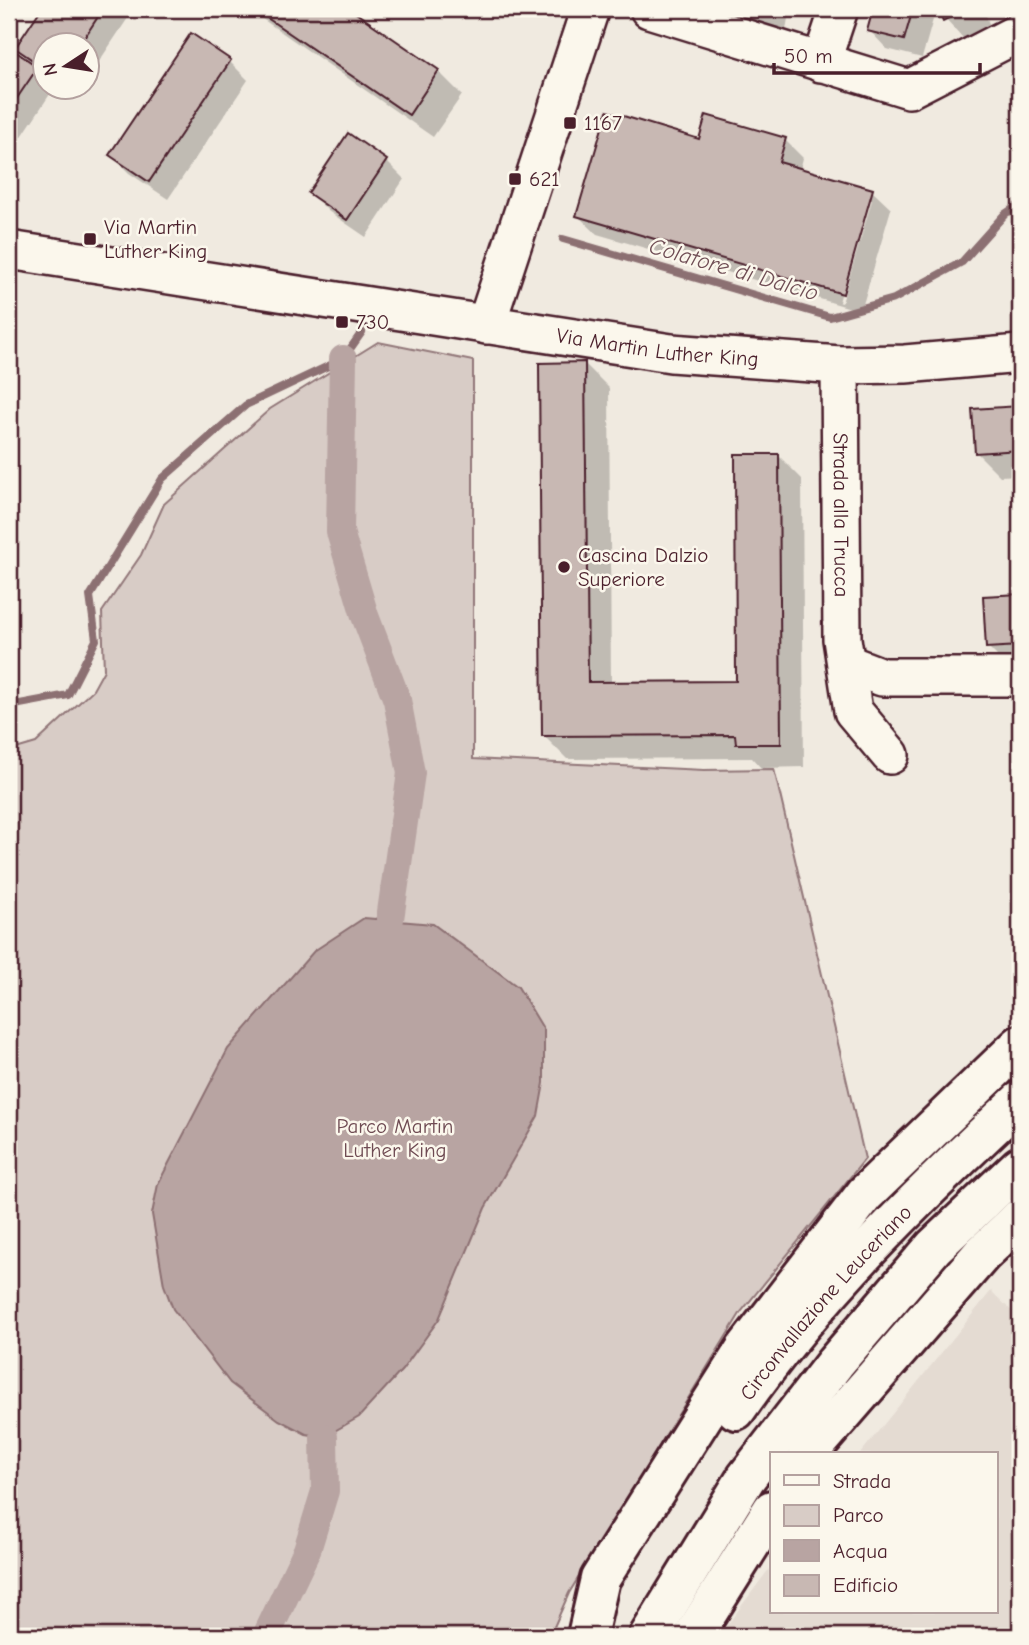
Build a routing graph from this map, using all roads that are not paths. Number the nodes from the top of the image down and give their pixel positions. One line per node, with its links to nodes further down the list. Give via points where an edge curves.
1 (590, 9): 7 (street)
2 (649, 9): 5 (street)
3 (839, 9): 5 (street)
4 (1014, 25): 5 (street, via 909,89)
5 (821, 64)
6 (9, 250): 7 (street, Via Martin Luther King)
7 (486, 325): 9 (street, Via Martin Luther King, via 671,353)
8 (1020, 354): 9 (street, Via Martin Luther King)
9 (840, 365): 10 (street, Strada alla Trucca, via 842,639)
10 (848, 664): 11 (street, via 883,677); 12 (street, Strada alla Trucca, via 853,711)
11 (1020, 677)
12 (890, 755)
13 (1020, 1045): 19 (highway, via 865,1194 746,1348 600,1579)
14 (1020, 1101): 20 (highway, Circonvallazione Leuceriano, via 902,1212 766,1366 668,1506)
15 (1020, 1166): 21 (highway, via 934,1247 835,1363 746,1478)
16 (1020, 1218): 17 (highway, via 982,1254)
17 (810, 1452)
18 (770, 1513): 22 (highway)
19 (587, 1636)
20 (595, 1636)
21 (649, 1636)
22 (693, 1636)

